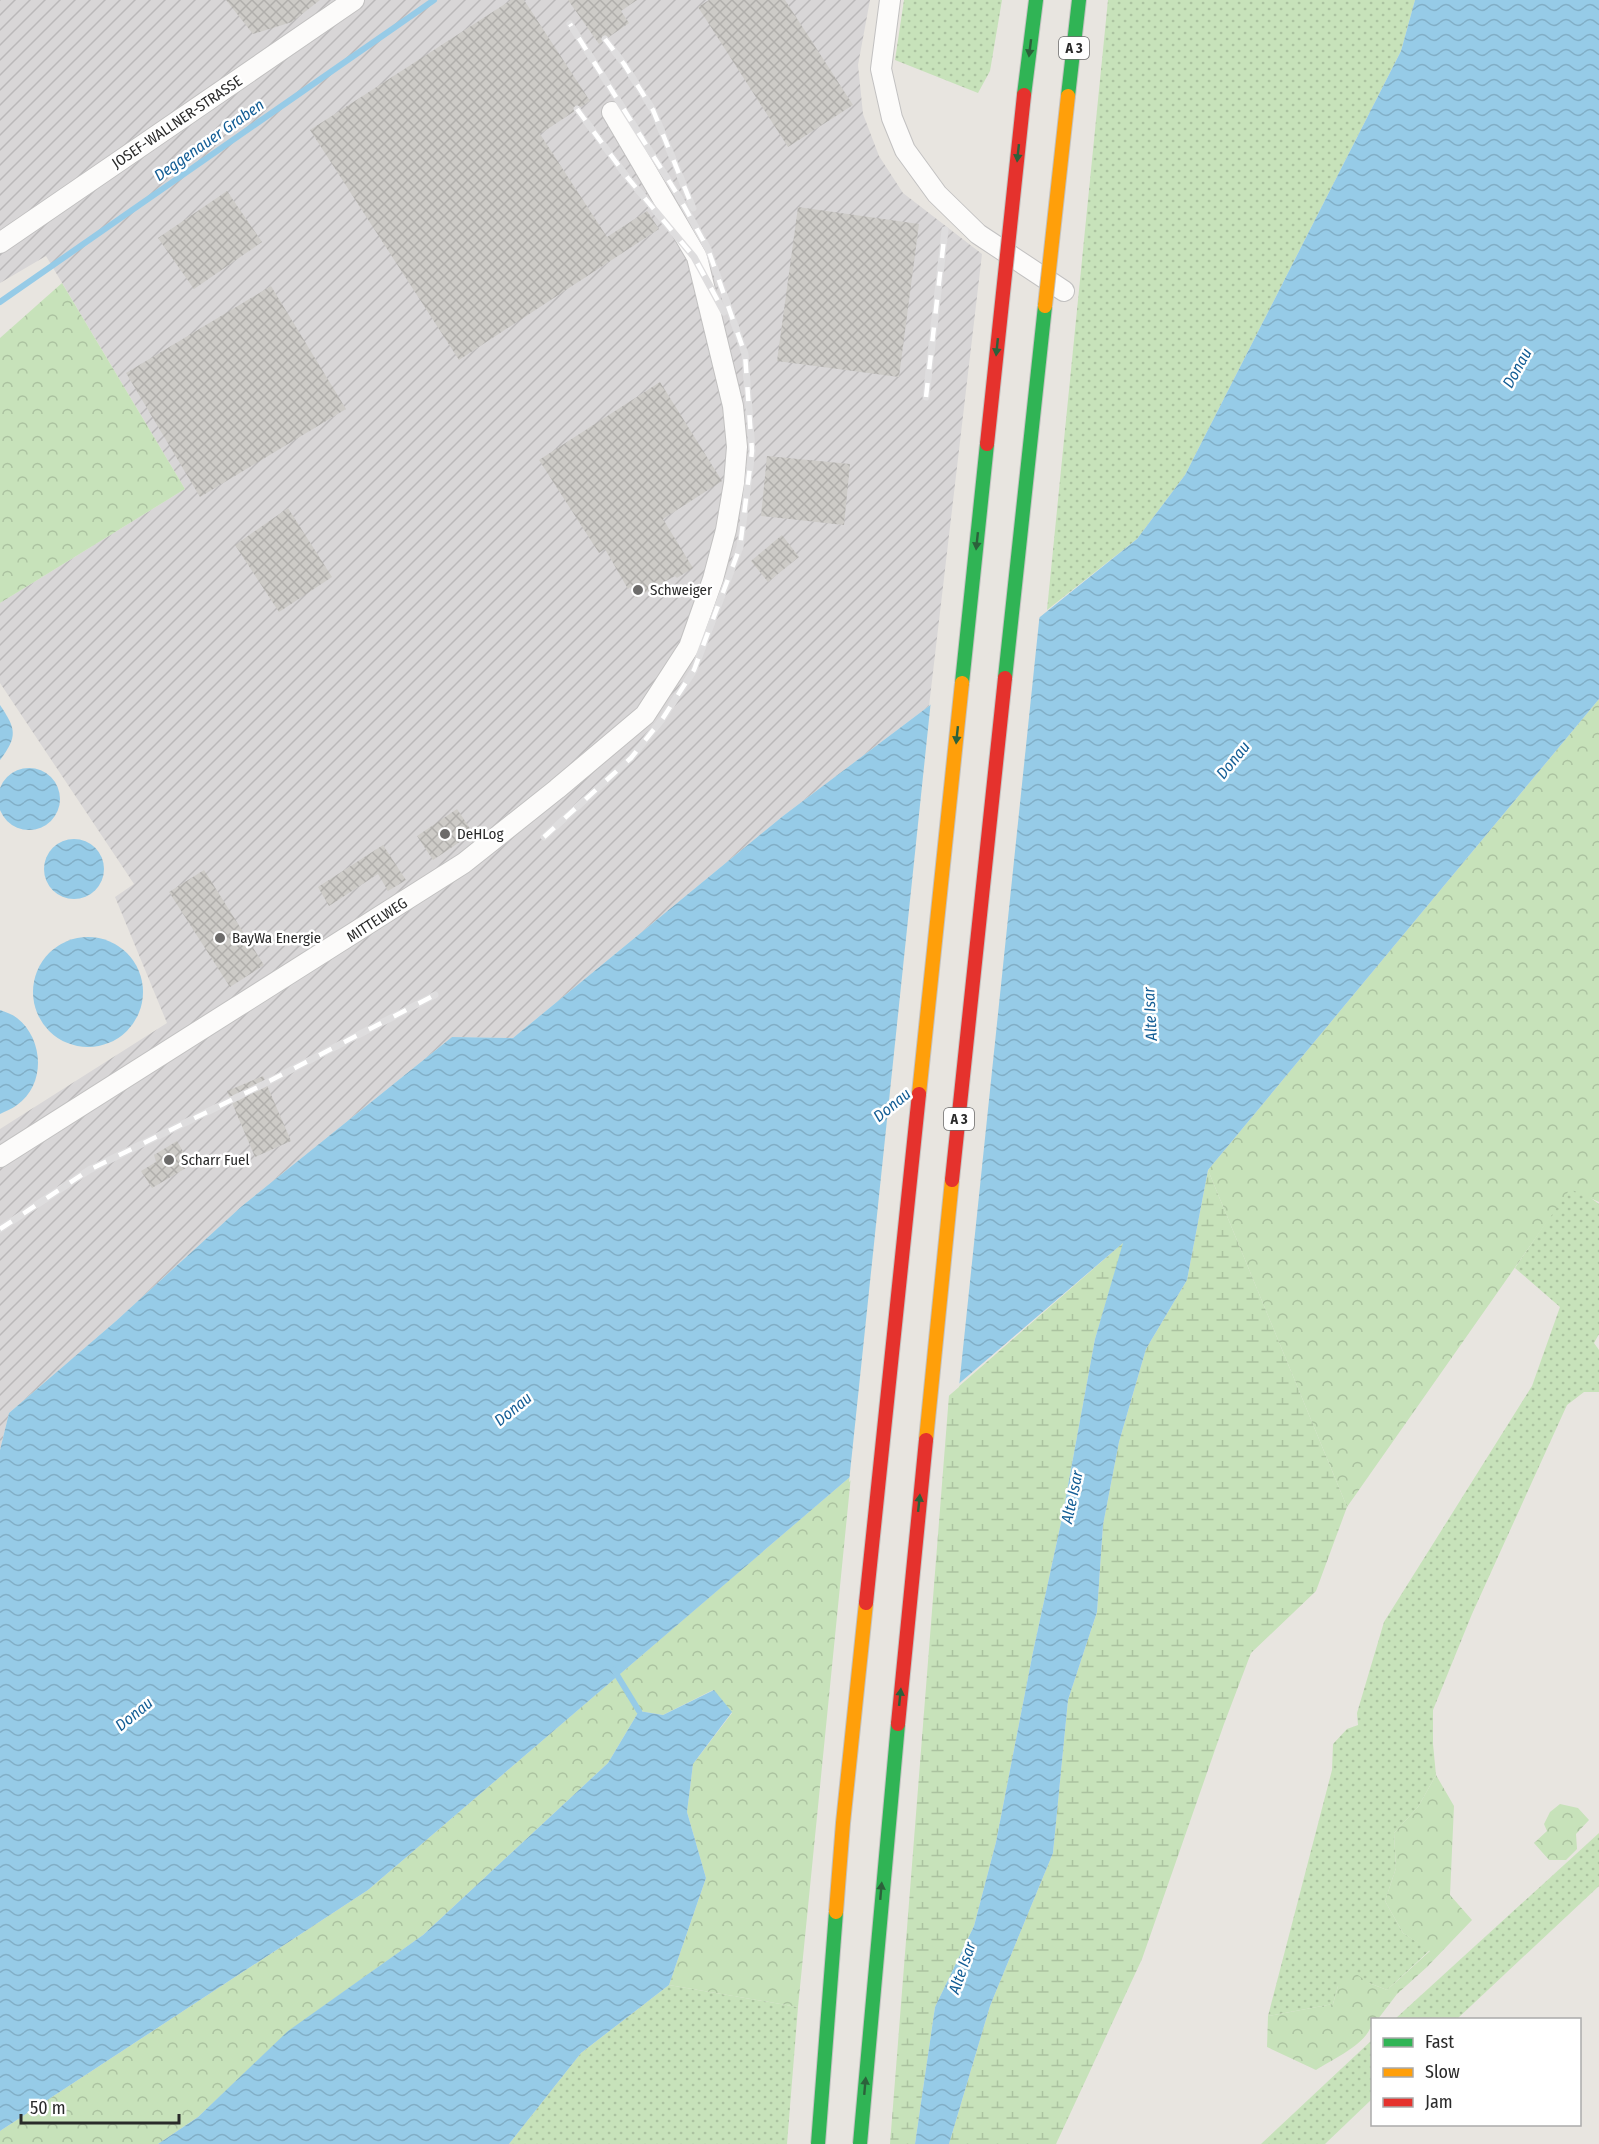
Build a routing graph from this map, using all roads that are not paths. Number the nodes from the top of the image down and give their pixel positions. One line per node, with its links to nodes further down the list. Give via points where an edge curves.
1 (354, 0): 6 (street, JOSEF-WALLNER-STRASSE)
2 (890, 0): 7 (street, via 881,69 892,118 905,150 937,194 978,234)
3 (1036, 0): 9 (highway, one-way to 9, bridge, via 843,1823)
4 (1079, 0): 10 (highway, A 3, one-way to 4, bridge, via 885,1845 946,1237)
5 (612, 112): 8 (street, MITTELWEG, via 698,257 733,406 737,447 726,530 689,647 645,715 464,863)
6 (0, 243)
7 (1064, 291)
8 (0, 1157)
9 (818, 2144)
10 (860, 2144)

